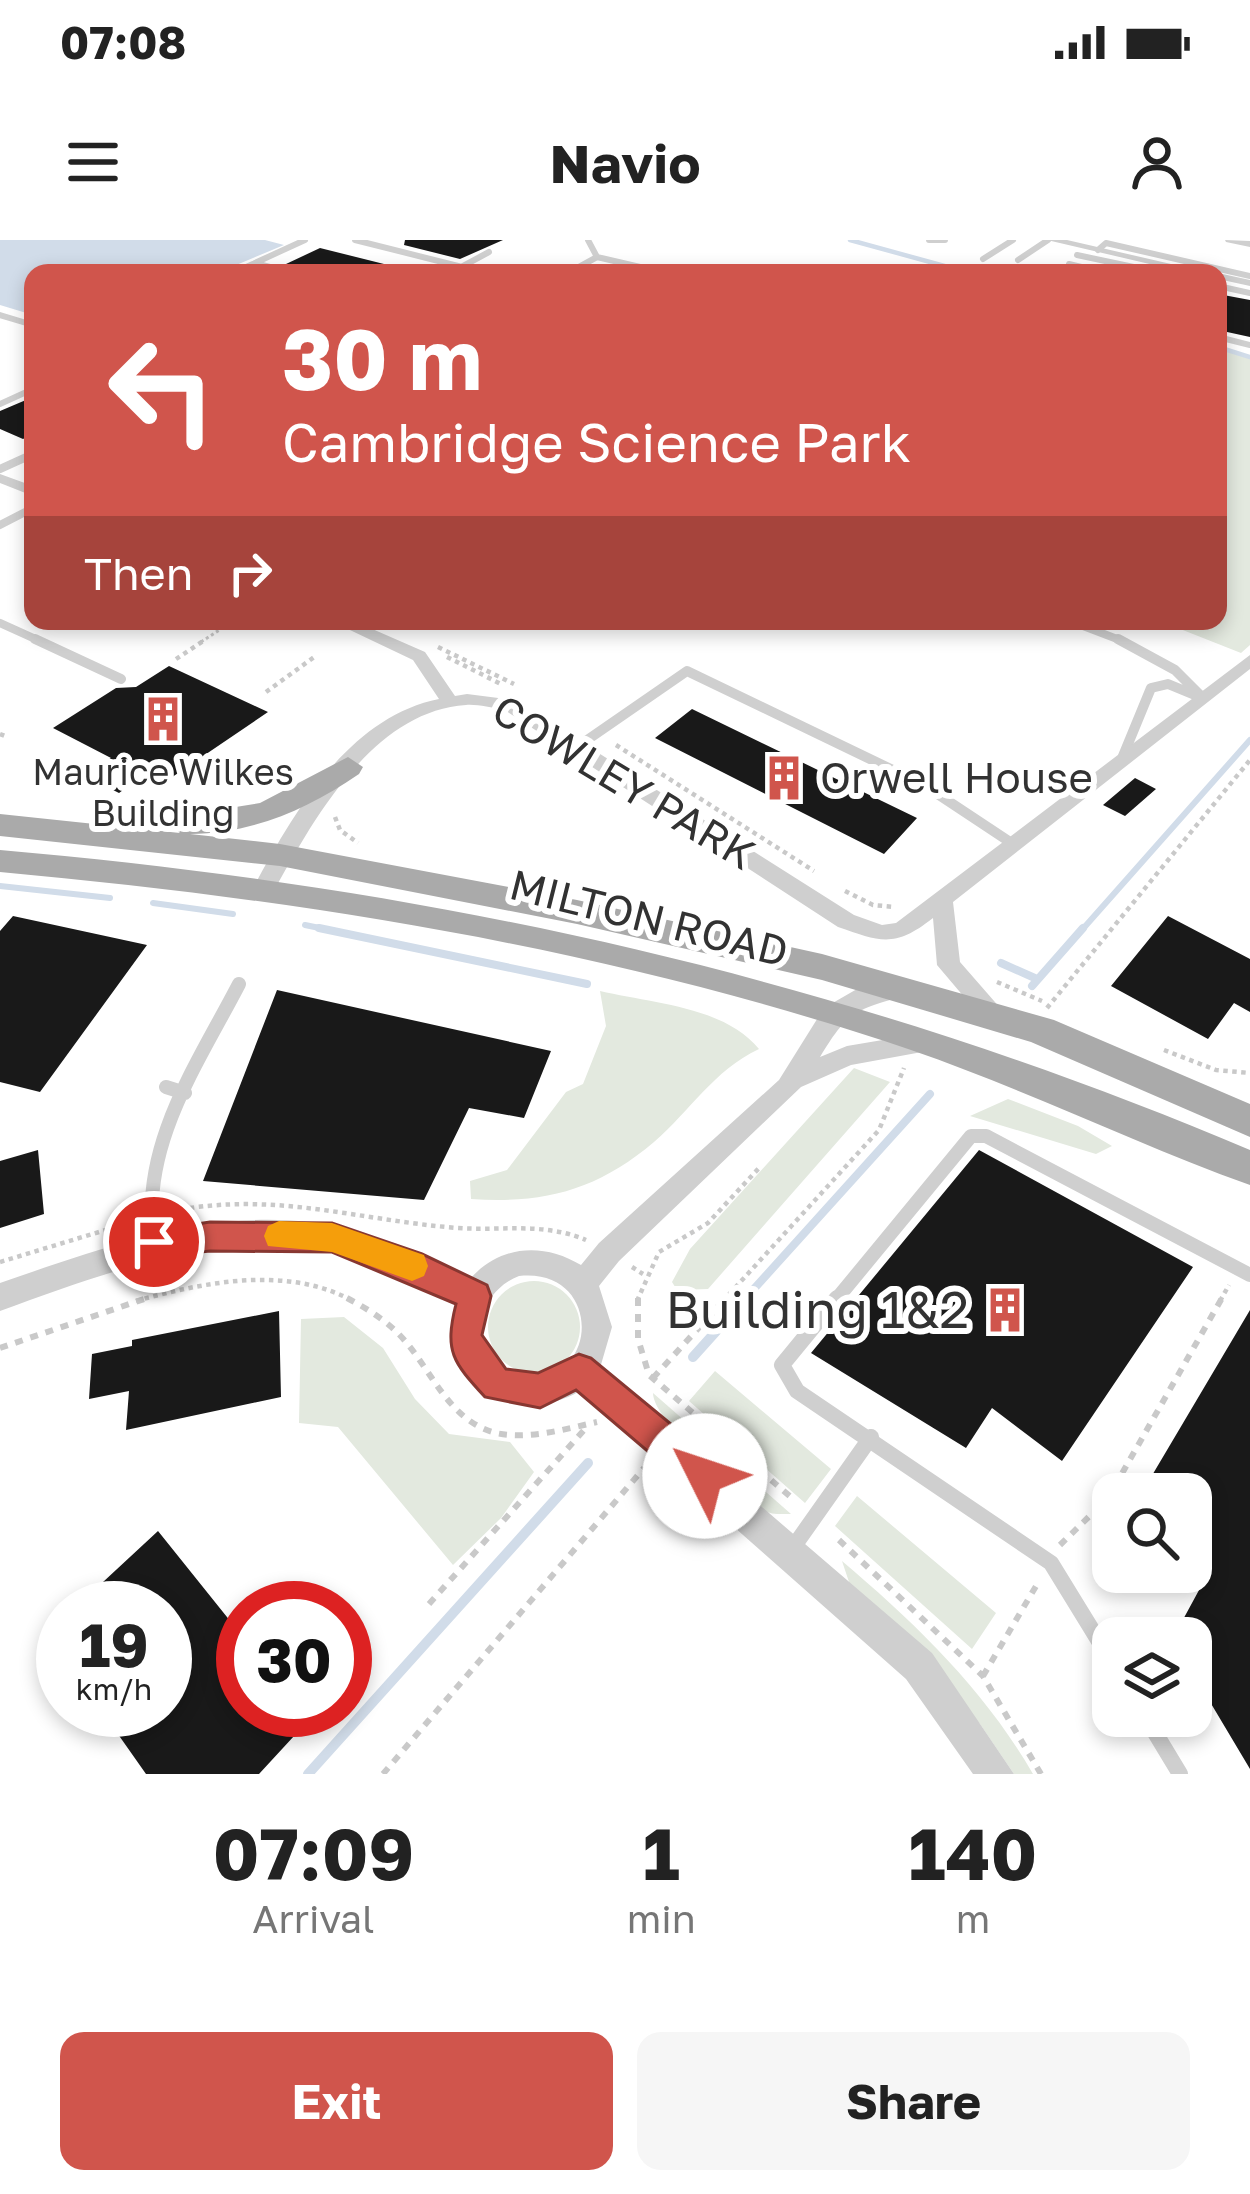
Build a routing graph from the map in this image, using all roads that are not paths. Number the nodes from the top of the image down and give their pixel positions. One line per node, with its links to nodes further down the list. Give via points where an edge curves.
1 (305, 240): 16 (lane)
2 (355, 240): 18 (lane)
3 (588, 240): 13 (lane)
4 (929, 240): 5 (lane)
5 (945, 240)
6 (1012, 240): 14 (lane)
7 (1050, 240): 12 (street); 15 (lane)
8 (1230, 240): 9 (street)
9 (1250, 244)
10 (489, 252): 19 (lane)
11 (1077, 254): 12 (lane)
12 (1098, 254): 22 (lane); 23 (street); 24 (lane, via 1106,244)
13 (598, 257): 20 (lane); 21 (lane)
14 (982, 260)
15 (1018, 260)
16 (256, 263): 17 (lane)
17 (260, 264)
18 (450, 264)
19 (467, 264)
20 (585, 264)
21 (628, 264)
22 (1088, 264)
23 (1135, 264)
24 (1188, 264)
25 (0, 623): 29 (lane)
26 (360, 630): 30 (street, via 418,656)
27 (1093, 630): 31 (lane, via 1185,673)
28 (1250, 661): 31 (street)
29 (122, 679)
30 (447, 697): 32 (street, COWLEY PARK, via 508,704); 34 (street, COWLEY PARK, via 401,718)
31 (1203, 698): 33 (street); 33 (lane, via 1168,684 1150,688)
32 (577, 747): 36 (lane, via 687,671 924,784); 40 (street, COWLEY PARK, via 846,920 880,933 910,925)
33 (1123, 756): 36 (street)
34 (348, 767): 35 (main road, via 270,815 226,825); 37 (street, COWLEY PARK, via 297,823)
35 (0, 822): 37 (main road, MILTON ROAD)
36 (1012, 844): 40 (street)
37 (280, 855): 39 (street, COWLEY PARK); 41 (main road, MILTON ROAD)
38 (0, 861): 39 (main road, MILTON ROAD)
39 (262, 890): 44 (main road, MILTON ROAD, via 568,940)
40 (942, 901): 45 (street, via 949,965)
41 (577, 912): 43 (main road, MILTON ROAD); 44 (main road, via 784,976 827,1002)
42 (239, 984): 51 (lane)
43 (898, 989): 44 (street, via 865,995); 45 (main road, MILTON ROAD)
44 (833, 1015): 47 (main road, MILTON ROAD); 48 (street)
45 (998, 1018): 46 (main road, MILTON ROAD)
46 (1086, 1048): 50 (main road); 52 (main road, MILTON ROAD)
47 (918, 1052): 48 (street, via 847,1056); 53 (main road, MILTON ROAD, via 1037,1079)
48 (795, 1079): 56 (street)
49 (166, 1088): 51 (lane)
50 (1250, 1091)
51 (185, 1094): 54 (lane, via 156,1152 146,1218)
52 (1250, 1121)
53 (1250, 1168)
54 (154, 1242): 57 (street, via 332,1238); 58 (street)
55 (1244, 1272): 60 (lane, via 986,1136 971,1136 782,1365 797,1391)
56 (583, 1283): 57 (street, via 548,1264 527,1264 489,1280); 59 (street, via 598,1333)
57 (475, 1296): 59 (street, via 465,1335 470,1355 498,1384 540,1390)
58 (0, 1297)
59 (579, 1370): 61 (street)
60 (871, 1438): 61 (lane); 62 (lane, via 1051,1563)
61 (792, 1550): 64 (street, via 919,1666)
62 (1092, 1630)
63 (1158, 1737): 65 (lane)
64 (994, 1774)
65 (1180, 1774)

